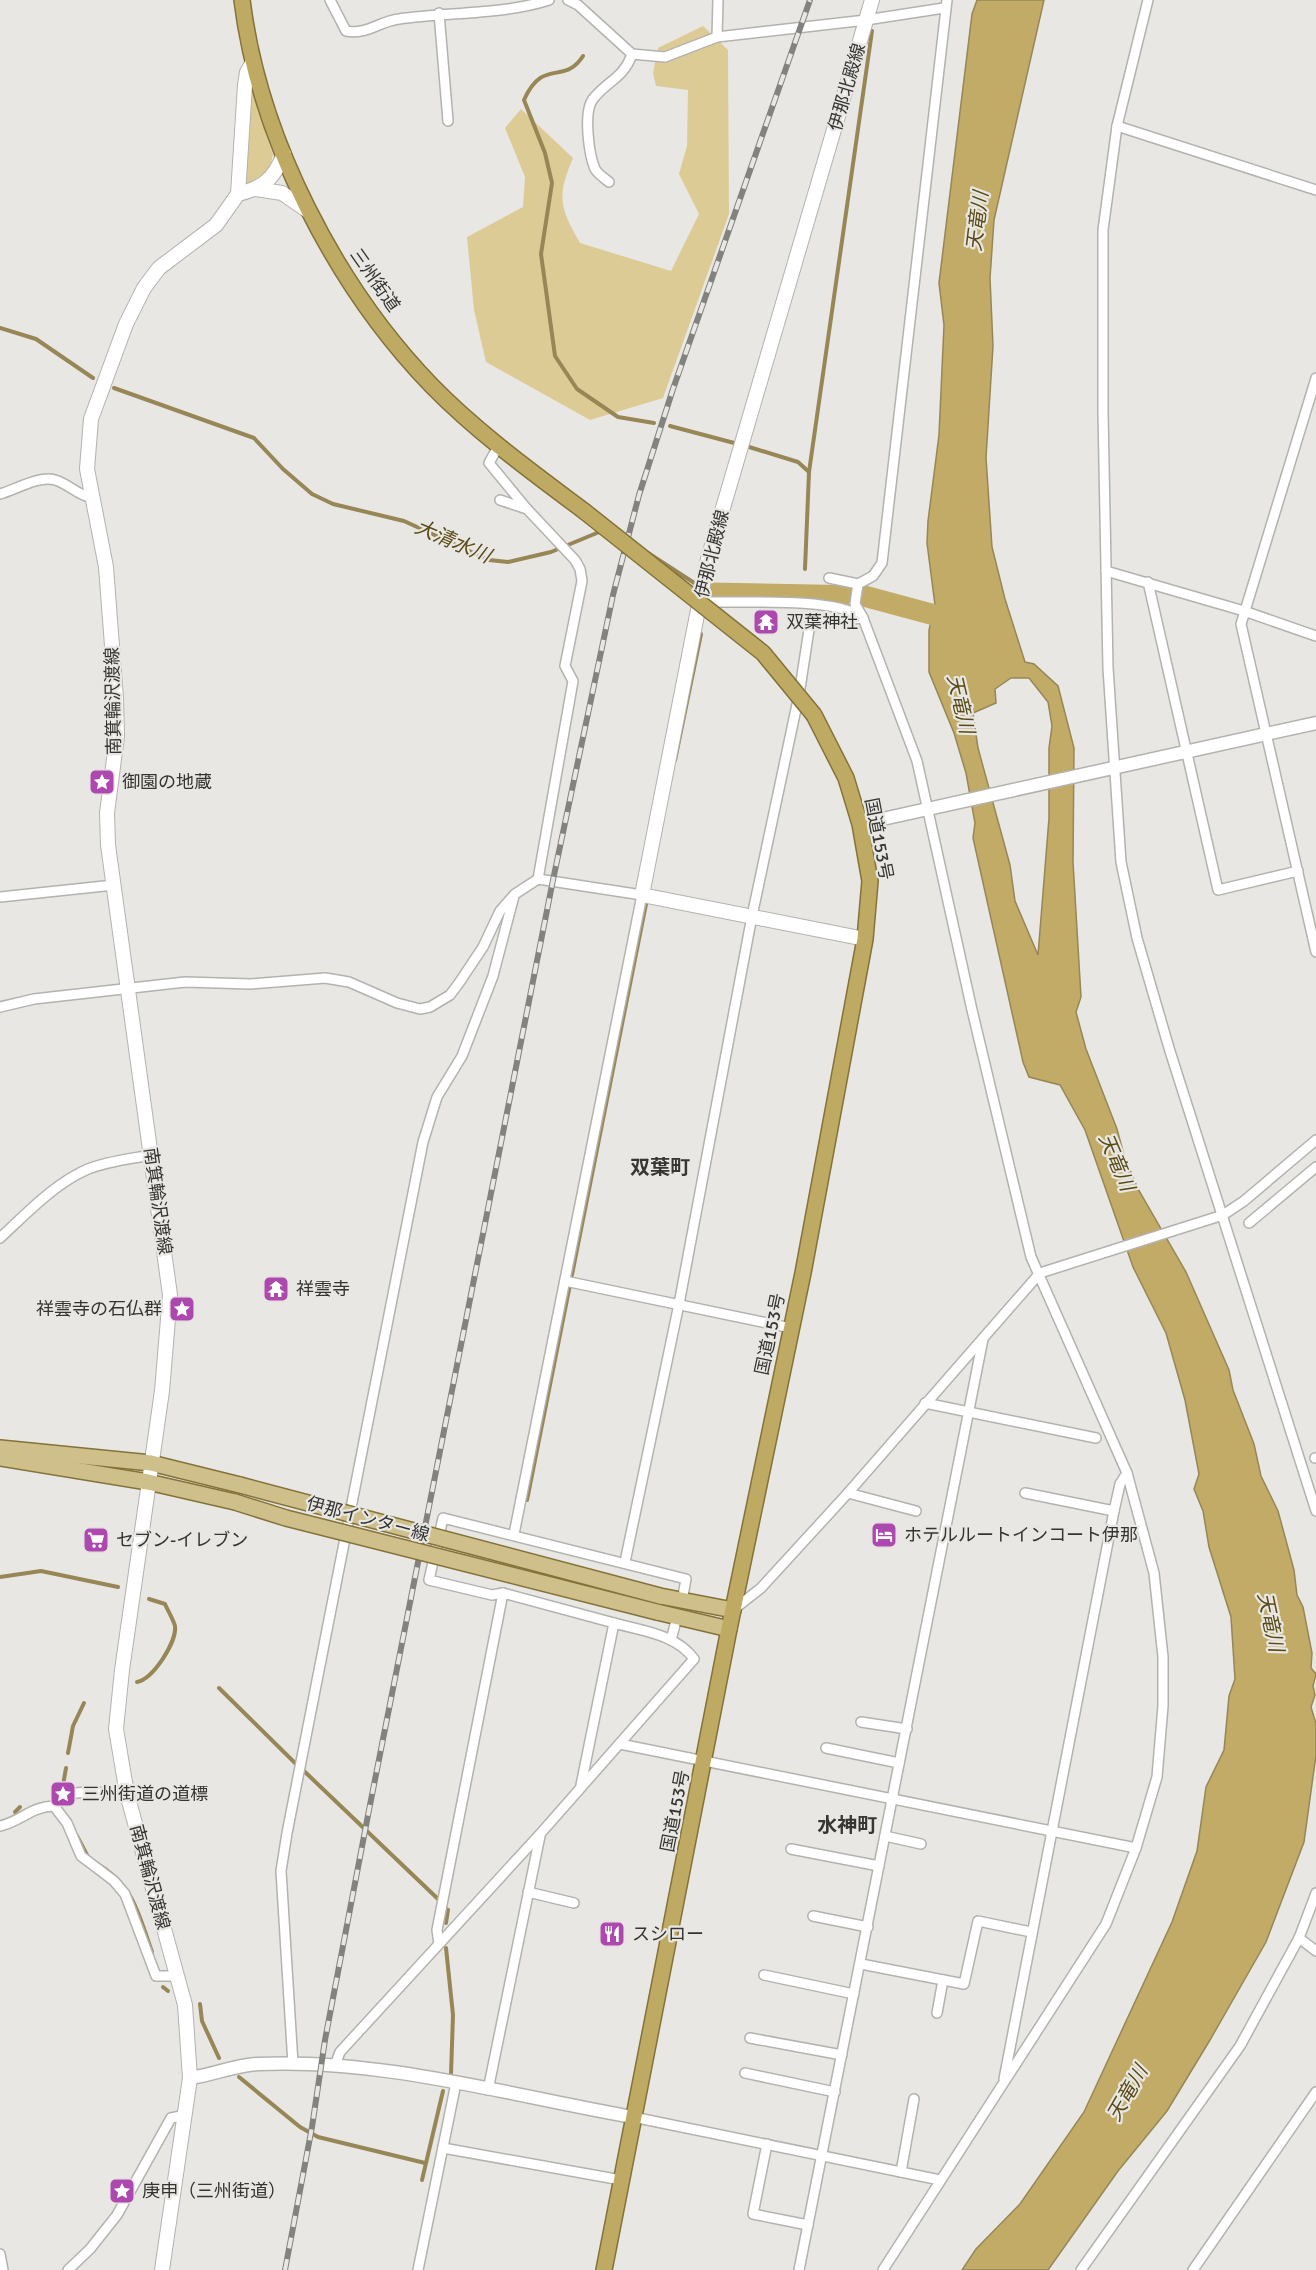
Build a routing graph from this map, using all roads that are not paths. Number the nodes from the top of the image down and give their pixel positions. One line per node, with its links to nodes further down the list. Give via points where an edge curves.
1 (242, 0): 13 (highway, 三州街道)
2 (330, 0): 9 (street, via 346,31 357,33 391,20)
3 (549, 0): 9 (street, via 524,8)
4 (568, 0): 12 (street, via 578,4)
5 (718, 0): 11 (street)
6 (872, 0): 10 (main road, 伊那北殿線)
7 (1148, 0): 15 (street)
8 (945, 4): 10 (street); 32 (street, via 882,563 873,576)
9 (439, 14): 14 (street)
10 (866, 20): 11 (street); 33 (main road, 伊那北殿線, via 708,559)
11 (717, 37): 12 (street, via 665,57)
12 (632, 54): 17 (street, via 627,69 592,100 588,111 591,157 596,172)
13 (253, 62): 16 (highway, 三州街道); 20 (main road, via 245,85)
14 (448, 121)
15 (1117, 126): 19 (street); 29 (street, via 1104,230)
16 (284, 154): 18 (main road, via 274,176); 21 (highway, 三州街道)
17 (609, 182)
18 (256, 189): 20 (main road); 21 (main road, via 282,193)
19 (1316, 190)
20 (238, 195): 25 (main road, 南箕輪沢渡線, via 216,225 152,275 126,324 91,419 87,469)
21 (313, 216): 23 (highway, 三州街道, via 329,248 376,319 432,386)
22 (1316, 378): 34 (street)
23 (499, 445): 27 (street, via 489,463); 28 (highway, 三州街道)
24 (0, 494): 25 (street, via 45,479 56,480 84,497)
25 (93, 498): 45 (main road, 南箕輪沢渡線, via 109,597 116,698 117,736 107,830)
26 (500, 500): 27 (street)
27 (526, 509): 44 (street, via 580,569 582,580 566,651 565,666 573,681)
28 (584, 511): 42 (highway, 国道153号, bridge, via 763,653 814,715 846,778)
29 (1106, 571): 31 (street); 40 (street)
30 (829, 578): 32 (street)
31 (1148, 582): 34 (street); 39 (street)
32 (858, 584): 35 (street, via 855,604)
33 (702, 594): 35 (street, via 850,609); 47 (main road, 伊那北殿線)
34 (1244, 611): 36 (street); 38 (street, via 1241,624)
35 (863, 618): 41 (street); 49 (street, via 810,623 799,695)
36 (1316, 636)
37 (1316, 723): 38 (street)
38 (1268, 732): 39 (street); 43 (street)
39 (1187, 750): 40 (street); 43 (street, via 1218,890)
40 (1111, 767): 41 (street); 57 (street, via 1121,862 1137,938)
41 (932, 807): 42 (street); 60 (street, via 972,1010 1031,1257)
42 (860, 824): 50 (highway, 国道153号, via 870,881)
43 (1298, 871): 51 (street)
44 (538, 879): 46 (street); 47 (street)
45 (114, 885): 48 (street); 52 (main road, 南箕輪沢渡線)
46 (515, 894): 52 (street, via 500,911 483,947 450,995 430,1007 412,1007 349,982 325,978 251,984 185,982); 122 (street, via 493,976 462,1056 437,1097 423,1142 286,1833 281,1871)
47 (642, 895): 49 (main road); 61 (street)
48 (0, 897)
49 (752, 916): 50 (main road); 62 (street)
50 (865, 939): 63 (highway, 国道153号)
51 (1316, 951)
52 (128, 990): 53 (street); 55 (main road, 南箕輪沢渡線)
53 (1, 1006)
54 (1316, 1140): 57 (street, via 1244,1201)
55 (152, 1155): 59 (street, via 103,1164 78,1174); 70 (main road, 南箕輪沢渡線, via 170,1295)
56 (1316, 1167): 58 (street)
57 (1219, 1216): 60 (street); 77 (street)
58 (1249, 1223)
59 (0, 1238)
60 (1040, 1273): 64 (street); 71 (street)
61 (569, 1282): 62 (street); 78 (street)
62 (679, 1304): 63 (street); 79 (street)
63 (791, 1328): 82 (highway, 国道153号)
64 (983, 1339): 65 (street); 66 (street)
65 (925, 1403): 66 (street); 73 (street)
66 (969, 1413): 67 (street); 88 (street)
67 (1096, 1438)
68 (0, 1448): 70 (main road, 伊那インター線)
69 (0, 1458): 72 (main road, 伊那インター線)
70 (151, 1463): 72 (main road, 南箕輪沢渡線); 81 (main road, 伊那インター線, bridge)
71 (1127, 1473): 76 (street, via 1120,1484); 102 (street, via 1154,1573 1163,1657 1157,1777)
72 (148, 1482): 83 (main road, 伊那インター線, bridge); 94 (main road, 南箕輪沢渡線, via 117,1708 118,1751)
73 (848, 1493): 75 (street); 82 (street, via 761,1588)
74 (1025, 1493): 76 (street)
75 (916, 1511)
76 (1114, 1511): 98 (street)
77 (1316, 1511)
78 (514, 1534): 79 (street); 80 (street, via 443,1518 429,1580 492,1595)
79 (625, 1562): 81 (street, via 686,1579)
80 (503, 1593): 84 (street); 112 (street, via 437,1930)
81 (682, 1601): 82 (main road, 伊那インター線)
82 (733, 1610): 85 (highway, 国道153号)
83 (677, 1617): 85 (main road, 伊那インター線); 86 (street)
84 (614, 1623): 86 (street); 93 (street)
85 (729, 1629): 91 (highway, 国道153号)
86 (671, 1640): 89 (street, via 694,1659)
87 (861, 1722): 88 (street)
88 (907, 1729): 92 (street)
89 (620, 1744): 91 (street); 93 (street)
90 (826, 1748): 92 (street)
91 (704, 1762): 95 (street); 133 (highway, 国道153号)
92 (899, 1763): 95 (street)
93 (581, 1787): 99 (street)
94 (127, 1794): 96 (street, via 71,1794 60,1797); 116 (main road, 南箕輪沢渡線)
95 (893, 1799): 98 (street); 100 (street)
96 (54, 1806): 97 (street, via 31,1810); 116 (street, via 67,1823 81,1856 125,1894 156,1976)
97 (0, 1826)
98 (1051, 1832): 102 (street); 110 (street)
99 (541, 1833): 105 (street); 112 (street)
100 (885, 1836): 101 (street); 104 (street)
101 (921, 1844)
102 (1136, 1848): 126 (street, via 1106,1924)
103 (791, 1849): 104 (street)
104 (879, 1866): 109 (street)
105 (528, 1892): 107 (street); 128 (street)
106 (1316, 1893): 111 (street)
107 (574, 1903)
108 (813, 1916): 109 (street)
109 (868, 1927): 114 (street)
110 (1030, 1932): 117 (street, via 978,1921 964,1984); 126 (street)
111 (1299, 1938): 113 (street); 149 (street, via 1240,2046)
112 (439, 1944): 123 (street, via 340,2052)
113 (1316, 1951)
114 (861, 1964): 117 (street); 118 (street)
115 (764, 1975): 118 (street)
116 (177, 1976): 125 (main road, 南箕輪沢渡線, via 185,2005)
117 (943, 1980): 119 (street)
118 (855, 1994): 121 (street)
119 (937, 2013)
120 (750, 2038): 121 (street)
121 (842, 2055): 129 (street)
122 (293, 2064): 123 (street); 125 (street, via 256,2064)
123 (335, 2065): 127 (street)
124 (745, 2073): 129 (street)
125 (190, 2078): 132 (main road, 南箕輪沢渡線)
126 (1004, 2082): 139 (street)
127 (456, 2083): 128 (street); 135 (street)
128 (488, 2090): 133 (street)
129 (835, 2092): 136 (street)
130 (1316, 2092): 150 (street)
131 (914, 2099): 137 (street)
132 (186, 2115): 143 (street, via 171,2118 117,2215); 144 (main road, 南箕輪沢渡線)
133 (633, 2117): 134 (street); 138 (highway, 国道153号)
134 (767, 2144): 136 (street); 140 (street, via 753,2214)
135 (443, 2148): 138 (street); 145 (street)
136 (822, 2155): 137 (street); 140 (street)
137 (901, 2172): 139 (street)
138 (621, 2180): 146 (highway, 国道153号)
139 (940, 2180): 148 (street)
140 (808, 2225): 147 (street)
141 (0, 2254): 142 (street)
142 (3, 2270)
143 (68, 2270)
144 (162, 2270)
145 (418, 2270)
146 (604, 2270)
147 (800, 2270)
148 (883, 2270)
149 (1081, 2270)
150 (1193, 2270)

